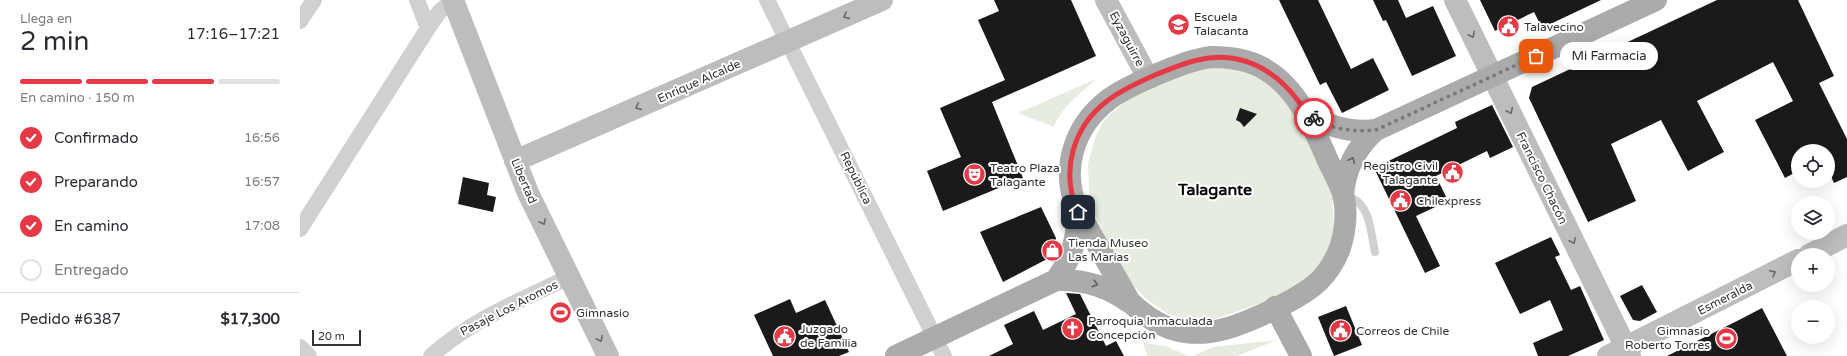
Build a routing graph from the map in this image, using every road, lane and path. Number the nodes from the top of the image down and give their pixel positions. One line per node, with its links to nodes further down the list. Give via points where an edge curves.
1 (314, 0): 9 (street)
2 (417, 0): 10 (street)
3 (453, 0): 10 (street, via 440,11); 16 (street, Libertad)
4 (767, 0): 11 (street, República)
5 (882, 0): 11 (street, Enrique Alcalde, one-way to 11)
6 (1106, 0): 13 (street, Eyzaguirre)
7 (1455, 0): 12 (street, Francisco Chacón, one-way to 12)
8 (1656, 0): 12 (main road)
9 (300, 21)
10 (428, 28): 19 (street)
11 (788, 42): 16 (street, Enrique Alcalde, one-way to 16); 29 (street, República)
12 (1493, 76): 15 (main road); 30 (street, Francisco Chacón, one-way to 30)
13 (1148, 78): 14 (main road, via 1200,58 1237,59 1261,67 1275,76); 18 (main road, via 1108,100 1080,130 1073,149 1069,175 1072,196)
14 (1306, 112): 15 (main road, via 1339,129); 17 (main road)
15 (1376, 130): 17 (main road, one-way to 15, via 1347,171 1352,159 1366,138)
16 (515, 161): 24 (street, Libertad, one-way to 24)
17 (1343, 196): 22 (lane, via 1357,200 1364,208); 27 (main road, via 1345,227 1332,265 1310,289)
18 (1078, 212): 25 (main road, via 1073,252); 26 (main road)
19 (300, 229)
20 (1847, 235): 21 (street)
21 (1822, 248)
22 (1375, 252)
23 (1791, 264): 30 (street, Esmeralda, one-way to 23)
24 (570, 277): 32 (street, Pasaje Los Aromos, via 484,319 449,340); 33 (street, Libertad, one-way to 33)
25 (1056, 280): 26 (main road, one-way to 26, via 1090,283 1118,294); 29 (main road)
26 (1130, 302): 27 (main road, via 1146,316 1164,326 1198,333 1224,329)
27 (1275, 308): 35 (main road)
28 (300, 347): 31 (street)
29 (940, 347): 34 (main road)
30 (1621, 353)
31 (309, 356)
32 (431, 356)
33 (608, 356)
34 (896, 356)
35 (1301, 356)

